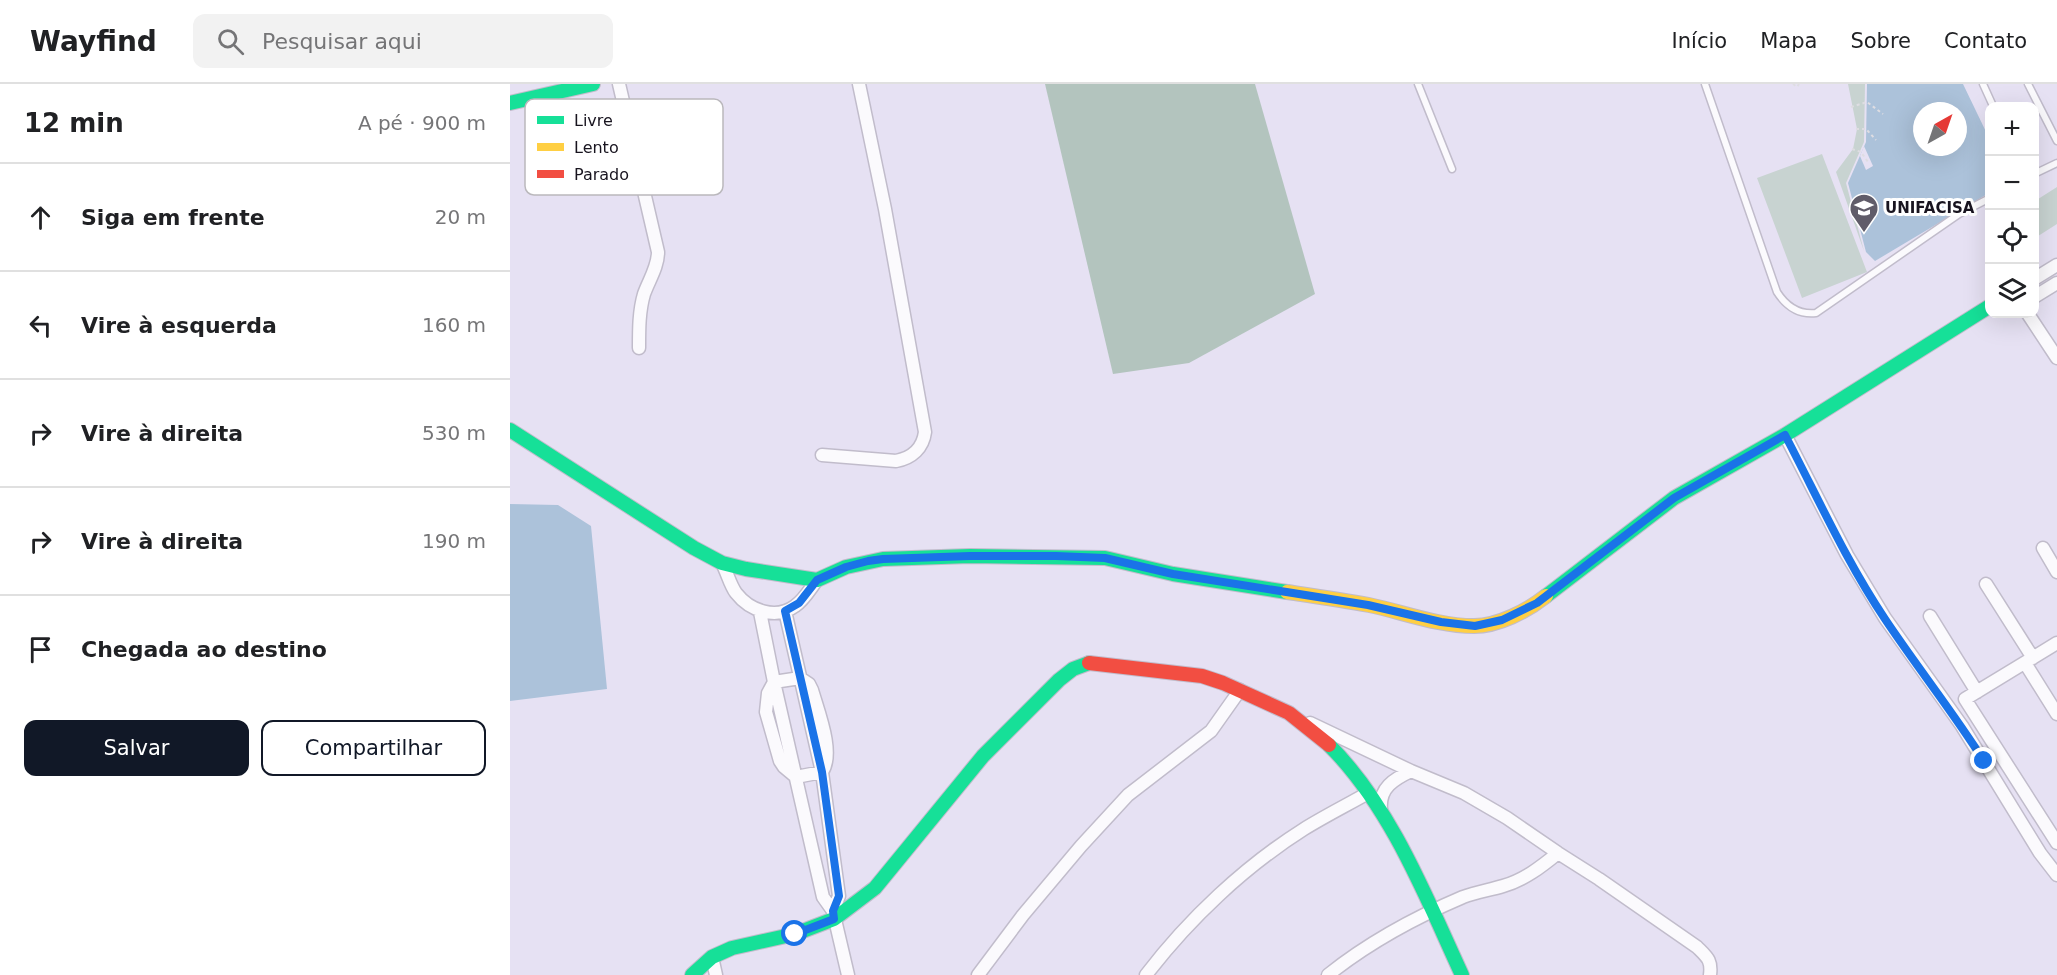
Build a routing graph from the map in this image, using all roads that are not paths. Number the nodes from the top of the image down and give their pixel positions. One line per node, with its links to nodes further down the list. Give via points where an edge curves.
1 (593, 84): 8 (street)
2 (619, 84): 9 (street)
3 (858, 84): 29 (street, via 925,432 916,452 903,460)
4 (1418, 84): 15 (lane)
5 (1705, 84): 18 (lane, via 1777,292 1797,311 1816,313)
6 (1983, 84): 11 (lane)
7 (2028, 84): 13 (lane)
8 (527, 99)
9 (622, 99)
10 (525, 100): 12 (street)
11 (1991, 102)
12 (510, 103)
13 (2057, 141)
14 (2057, 163): 16 (lane)
15 (1452, 169)
16 (2039, 172)
17 (645, 195): 25 (street, via 658,252 639,317)
18 (1985, 200)
19 (2057, 265): 20 (street)
20 (2039, 276)
21 (2057, 283): 22 (street)
22 (2039, 294)
23 (1985, 309): 28 (street)
24 (2031, 318): 26 (street)
25 (639, 348)
26 (2057, 358)
27 (510, 430): 31 (street)
28 (1785, 435): 33 (street, via 1674,498 1537,603 1502,620 1475,626 1173,574 1105,558 883,559 846,567); 53 (street, via 1847,555 1885,618 1962,726)
29 (822, 455)
30 (2043, 548): 32 (street)
31 (722, 563): 33 (street); 36 (street, via 735,591)
32 (2057, 572)
33 (817, 580): 35 (street, via 799,603)
34 (1986, 584): 39 (street)
35 (785, 611): 36 (street); 40 (street)
36 (760, 612): 41 (street)
37 (1930, 616): 43 (street)
38 (2057, 643): 39 (street)
39 (2029, 660): 43 (street); 45 (street)
40 (800, 678): 41 (street); 47 (street, via 809,684 819,714 828,755)
41 (774, 682): 48 (street)
42 (1240, 690): 44 (street); 55 (street, via 1202,676 1090,663 1073,669 983,756 875,888); 60 (street, via 1212,731 1128,795 1081,846)
43 (1977, 692): 51 (street, via 1965,699)
44 (1289, 713): 46 (street); 49 (street, via 1345,761)
45 (2057, 714)
46 (1411, 771): 50 (street, via 1386,787); 52 (street, via 1464,793)
47 (822, 772): 48 (street); 55 (street, via 839,896)
48 (796, 777): 55 (street, via 823,897)
49 (1368, 793): 50 (street); 61 (street, via 1303,830 1253,866 1209,905)
50 (1381, 809): 54 (street)
51 (2057, 843)
52 (1558, 854): 54 (street, via 1505,886); 64 (street, via 1697,947 1707,956)
53 (2057, 875)
54 (1432, 910): 62 (street); 63 (street)
55 (834, 915): 56 (street, via 795,934 732,948); 59 (street)
56 (712, 957): 57 (street); 58 (street)
57 (692, 975)
58 (716, 975)
59 (848, 975)
60 (978, 975)
61 (1146, 975)
62 (1328, 975)
63 (1462, 975)
64 (1710, 975)

